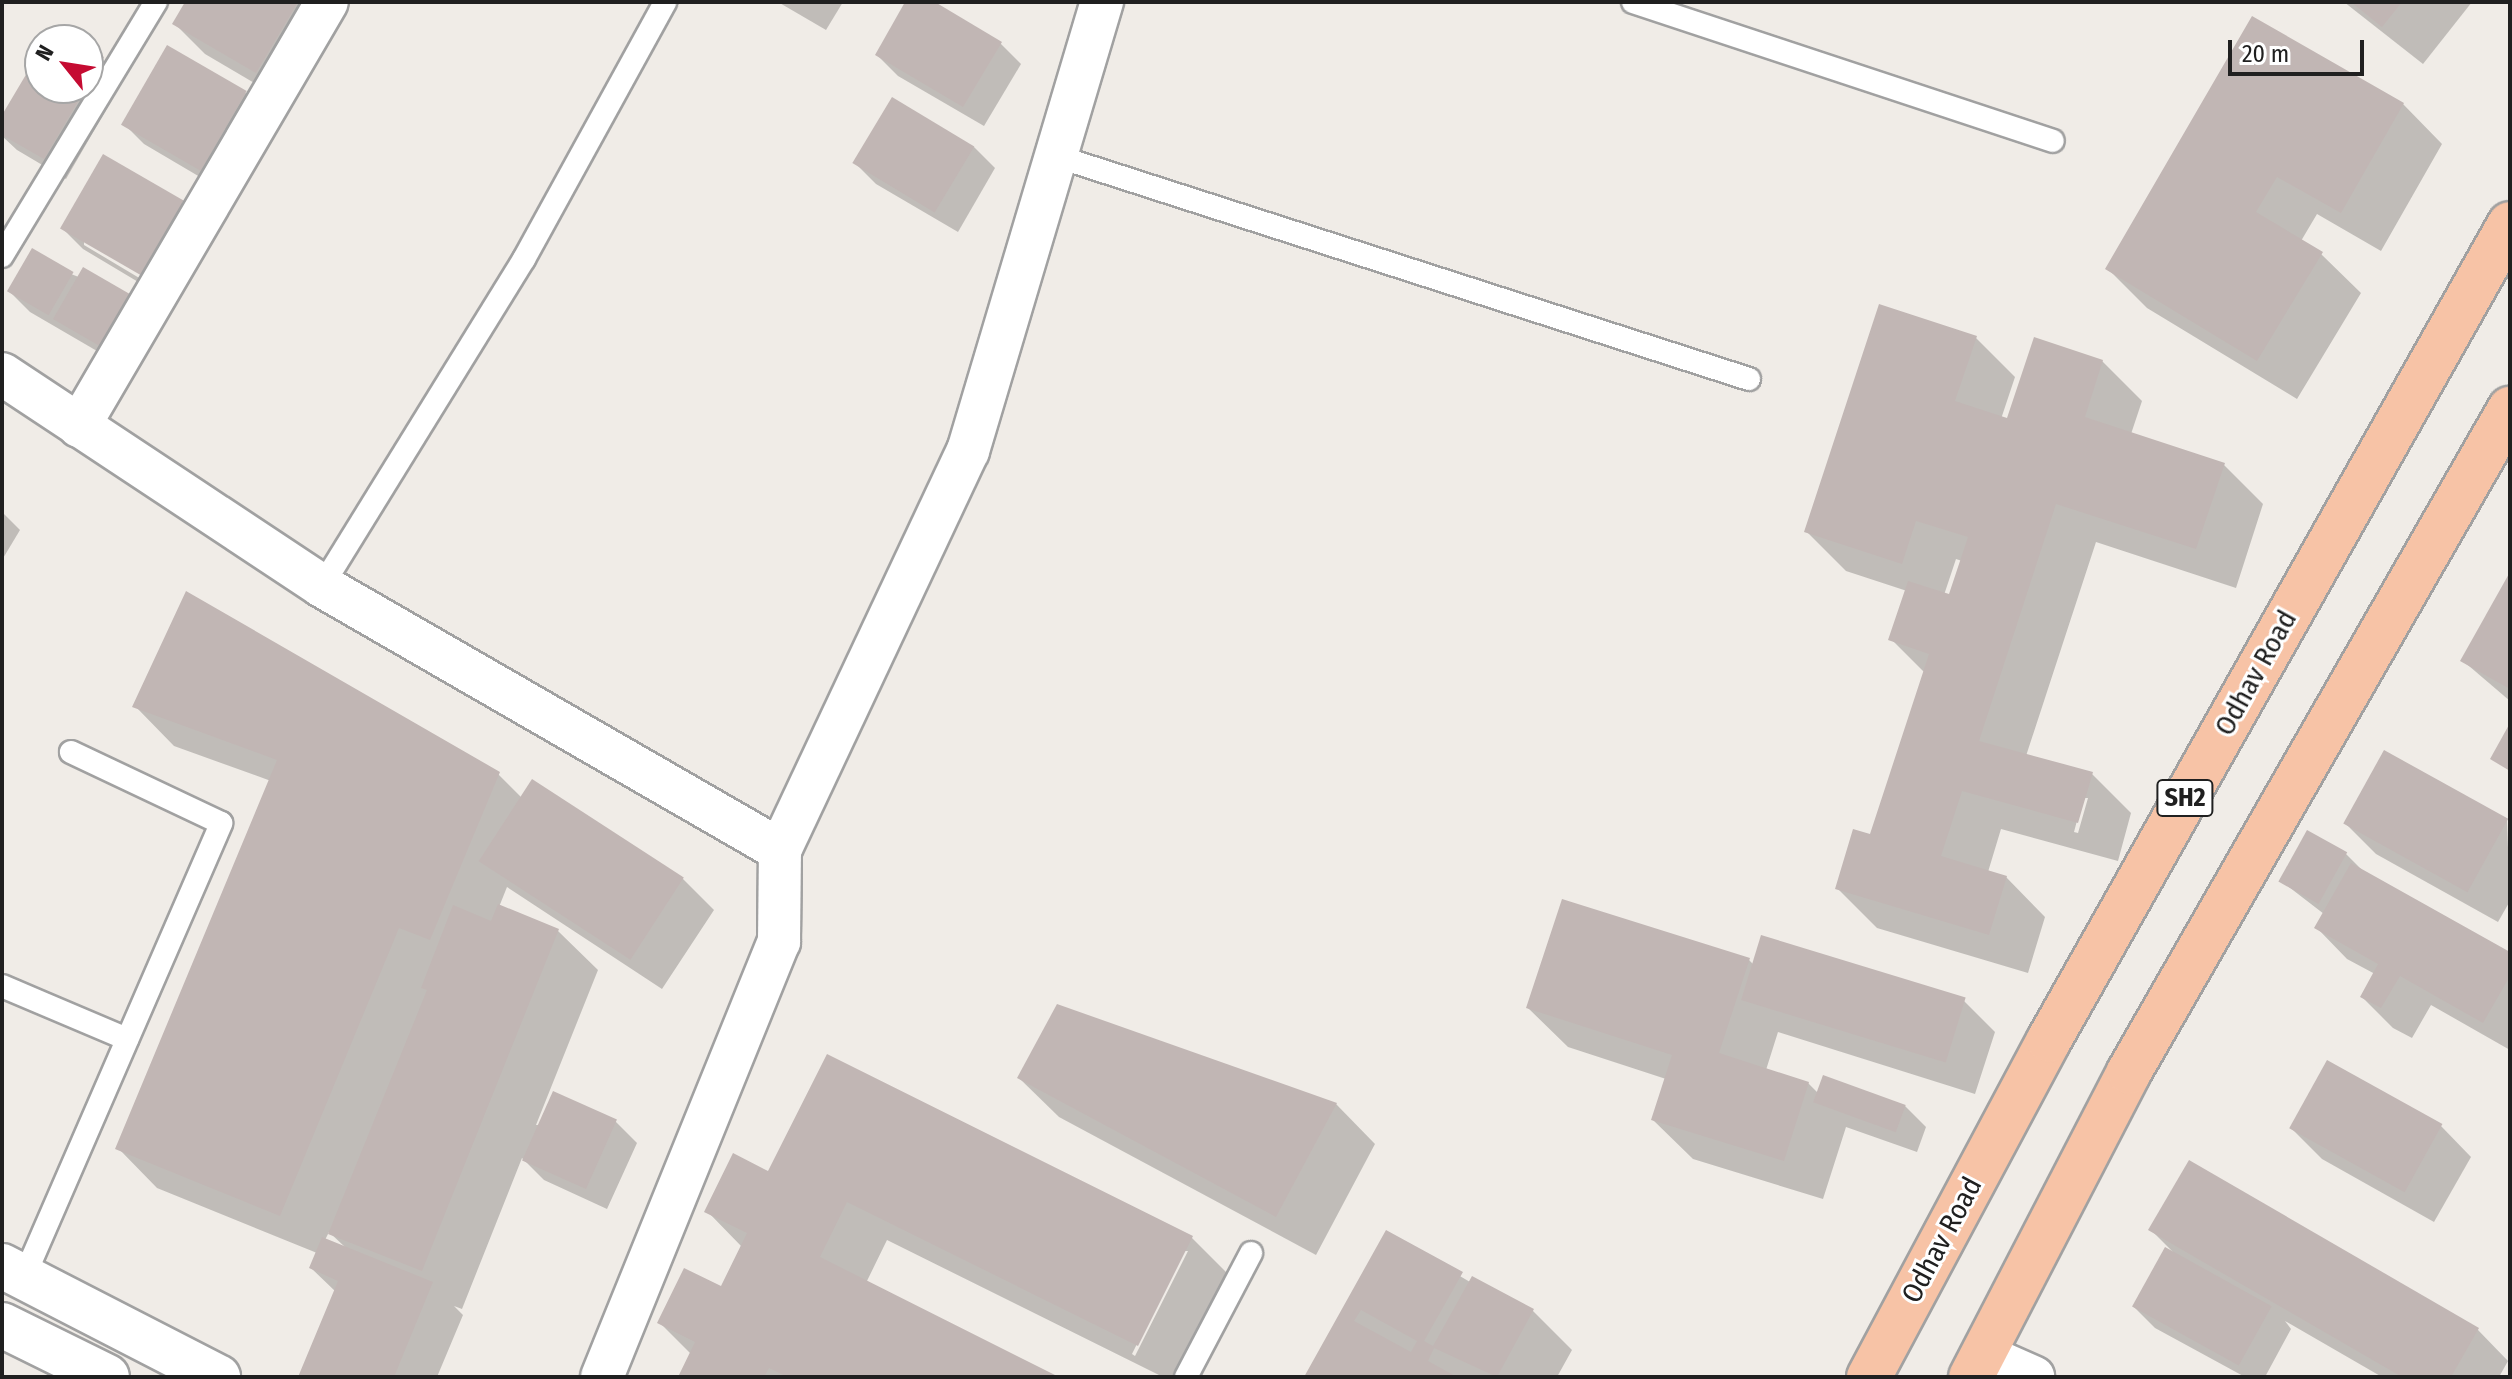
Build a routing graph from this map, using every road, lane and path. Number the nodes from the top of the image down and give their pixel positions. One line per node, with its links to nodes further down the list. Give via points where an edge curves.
1 (156, 2): 9 (lane)
2 (327, 2): 13 (street)
3 (665, 2): 14 (lane, via 524,259)
4 (1102, 2): 7 (street)
5 (1633, 2): 6 (lane)
6 (2053, 141)
7 (1056, 156): 11 (lane); 16 (street, via 968,451)
8 (2510, 224): 27 (main road, Odhav Road / SH2, via 2049,1040)
9 (2, 256)
10 (2, 374): 13 (street)
11 (1749, 379)
12 (2510, 409): 22 (main road, via 2129,1072)
13 (79, 426): 14 (street)
14 (322, 586): 16 (street)
15 (71, 752): 18 (lane, via 221,823)
16 (780, 850): 25 (street, via 779,942)
17 (2, 986): 18 (lane)
18 (127, 1039): 20 (lane)
19 (1251, 1253): 26 (lane)
20 (13, 1271): 24 (street)
21 (2, 1325): 23 (street)
22 (1977, 1366): 28 (street)
23 (107, 1377)
24 (218, 1377)
25 (602, 1377)
26 (1186, 1377)
27 (1869, 1377)
28 (2033, 1377)

